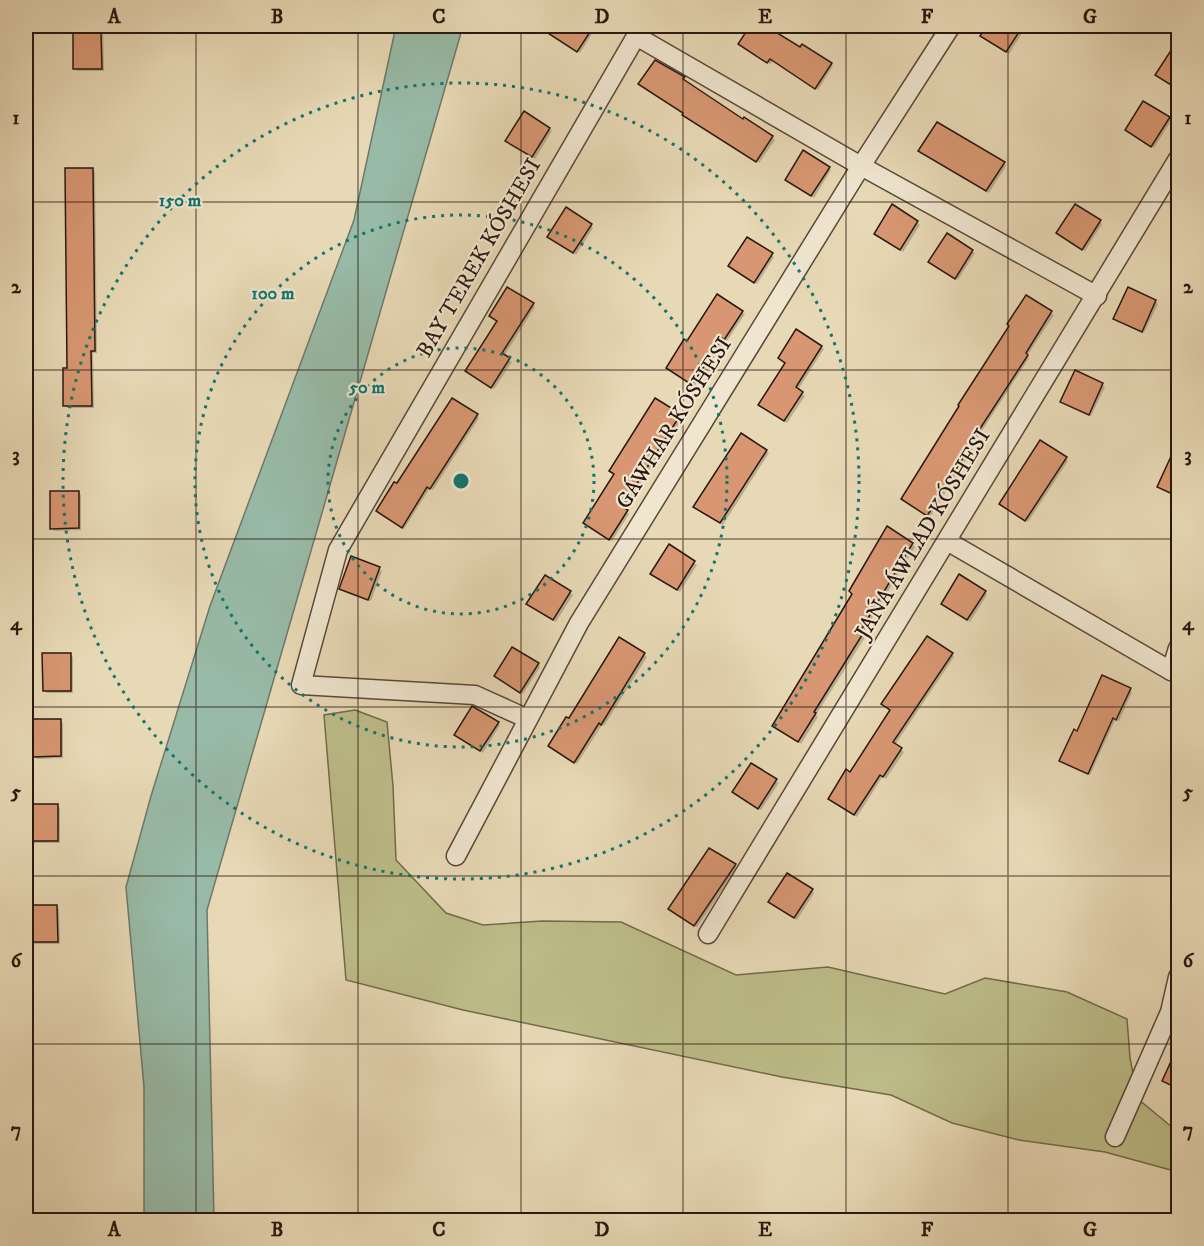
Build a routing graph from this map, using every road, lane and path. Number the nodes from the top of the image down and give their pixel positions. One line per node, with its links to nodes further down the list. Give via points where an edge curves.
1 (951, 26): 4 (street, GÁWHAR KÓSHESI)
2 (639, 31): 4 (street); 9 (street, BAY TEREK KÓSHESI, via 338,550 301,685 475,695)
3 (1179, 159): 5 (street, JAŃA ÁWLAD KÓSHESI)
4 (861, 166): 5 (street); 9 (street, GÁWHAR KÓSHESI, via 579,623)
5 (1097, 296): 6 (street, JAŃA ÁWLAD KÓSHESI)
6 (948, 541): 8 (street); 11 (street, JAŃA ÁWLAD KÓSHESI)
7 (1179, 648): 8 (street)
8 (1175, 672)
9 (528, 719): 10 (street, GÁWHAR KÓSHESI)
10 (456, 856)
11 (708, 934)
12 (1179, 977): 13 (street, via 1170,1012)
13 (1115, 1137)

